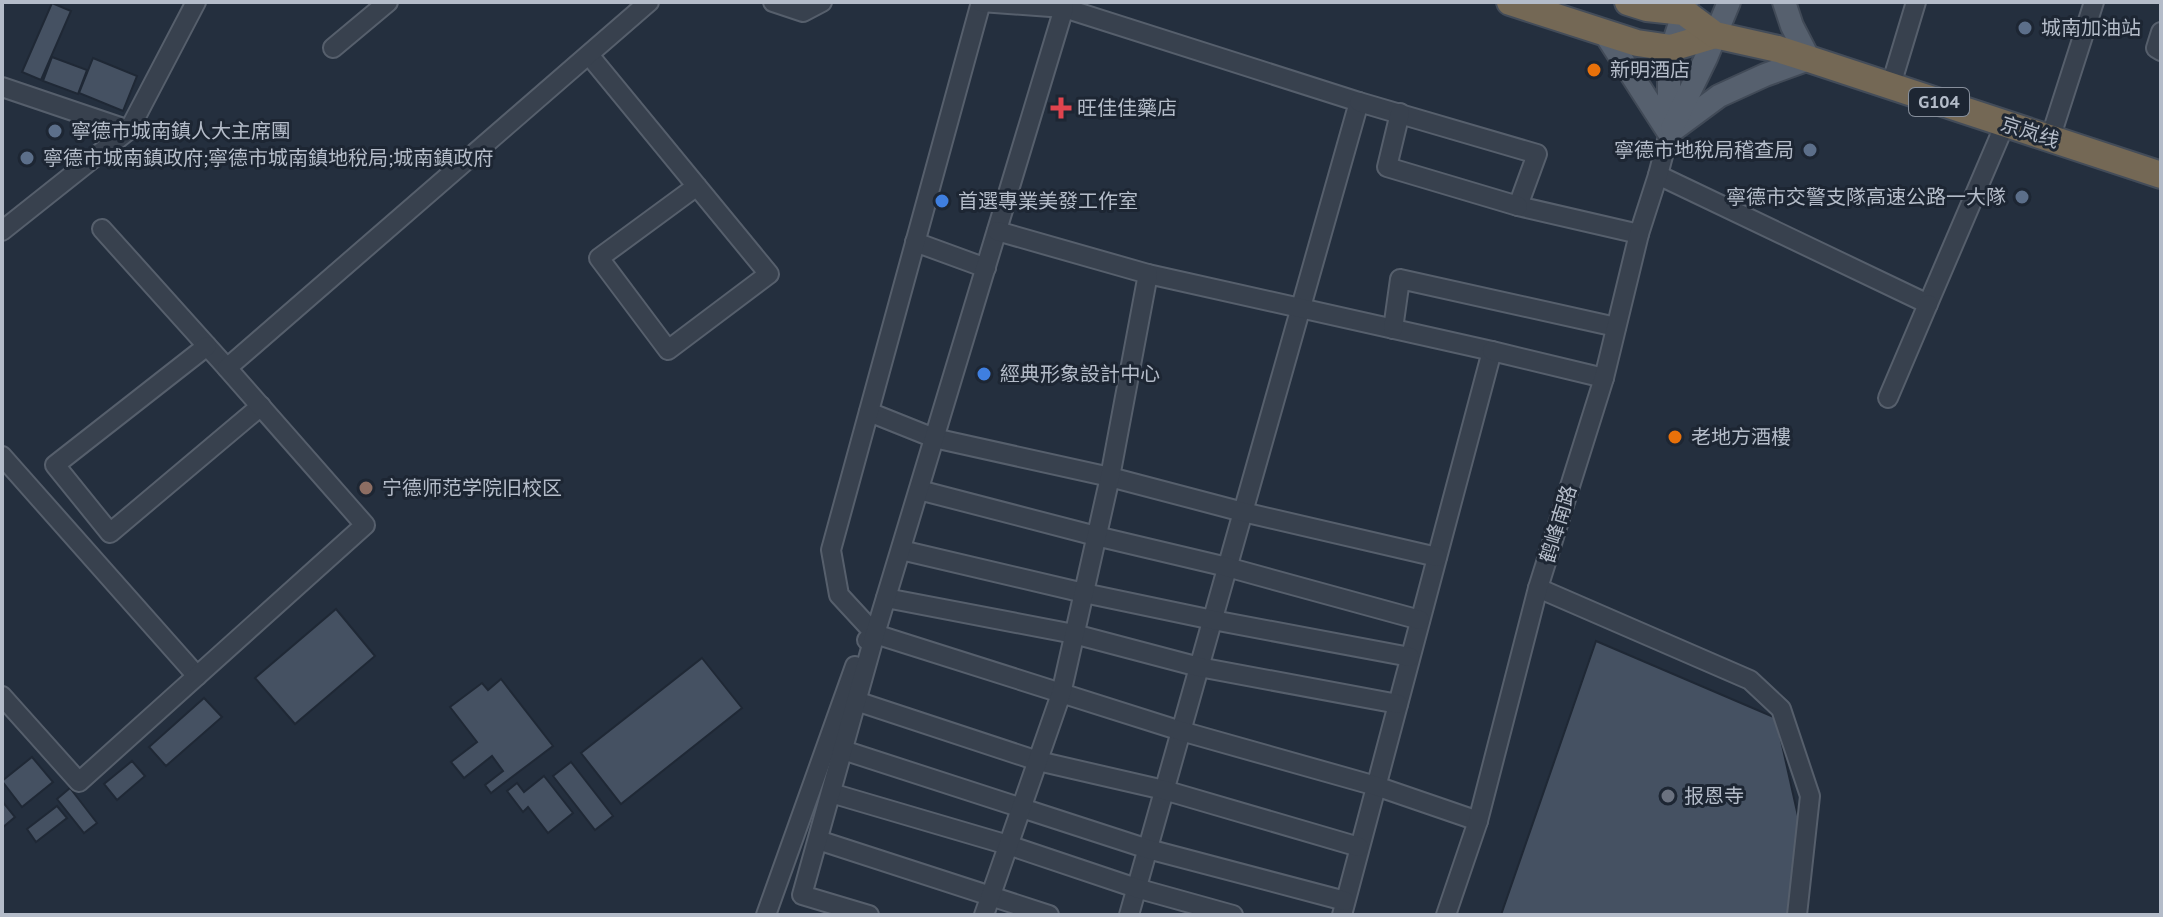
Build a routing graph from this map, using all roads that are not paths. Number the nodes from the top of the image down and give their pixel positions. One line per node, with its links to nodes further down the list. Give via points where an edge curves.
1 (196, 2): 28 (street)
2 (388, 2): 18 (street)
3 (649, 2): 21 (street)
4 (773, 2): 5 (street, via 803,12)
5 (822, 2)
6 (981, 2): 14 (street); 39 (street)
7 (1510, 2): 15 (highway, G104)
8 (1628, 2): 13 (highway, G104, via 1647,8)
9 (1729, 2): 17 (main road)
10 (1784, 2): 22 (main road)
11 (1916, 2): 23 (street)
12 (2094, 2): 30 (street)
13 (1685, 7): 17 (highway, G104); 19 (main road)
14 (1064, 8): 25 (street); 37 (street)
15 (1604, 32): 19 (highway, G104); 29 (main road)
16 (2161, 32): 20 (street, via 2156,48)
17 (1715, 35): 19 (highway, G104); 22 (highway, 京岚线 / G104); 29 (main road)
18 (333, 48)
19 (1671, 48): 29 (main road)
20 (2161, 51)
21 (589, 55): 33 (street); 48 (street)
22 (1809, 59): 23 (highway, 京岚线 / G104); 29 (main road, via 1719,96)
23 (1891, 85): 27 (highway, 京岚线 / G104)
24 (2, 87): 28 (street)
25 (1359, 102): 26 (street); 43 (street)
26 (1400, 113): 34 (street, via 1387,167); 34 (street, via 1537,154)
27 (2005, 124): 30 (highway, 京岚线 / G104); 42 (street)
28 (129, 130): 36 (street)
29 (1669, 133): 31 (street, 鹤峰南路)
30 (2050, 139): 32 (highway, 京岚线 / G104)
31 (1658, 175): 38 (street, 鹤峰南路); 42 (street)
32 (2161, 175)
33 (697, 186): 33 (street, via 769,274 668,350 599,258)
34 (1518, 206): 38 (street)
35 (102, 229): 46 (street)
36 (2, 231)
37 (997, 231): 40 (street); 41 (street)
38 (1639, 234): 44 (street, 鹤峰南路)
39 (915, 242): 40 (street); 52 (street)
40 (986, 268): 53 (street)
41 (1148, 274): 43 (street); 55 (street)
42 (1928, 304): 50 (street)
43 (1301, 308): 45 (street); 57 (street)
44 (1616, 327): 45 (street, via 1400,279); 49 (street, 鹤峰南路)
45 (1393, 329): 47 (street)
46 (207, 346): 48 (street); 51 (street, via 55,465 110,533)
47 (1492, 351): 49 (street); 60 (street)
48 (227, 368): 51 (street)
49 (1604, 378): 62 (street, 鹤峰南路)
50 (1888, 398)
51 (261, 406): 71 (street, via 365,525)
52 (869, 412): 53 (street); 67 (street, via 831,550 839,595)
53 (934, 438): 55 (street); 56 (street)
54 (2, 456): 71 (street)
55 (1110, 477): 57 (street); 58 (street)
56 (919, 490): 58 (street); 59 (street)
57 (1243, 512): 60 (street); 61 (street)
58 (1096, 536): 61 (street); 63 (street)
59 (901, 550): 63 (street); 64 (street)
60 (1437, 557): 66 (street)
61 (1227, 567): 65 (street); 66 (street)
62 (1538, 588): 83 (street, 鹤峰南路); 98 (street, via 1750,680 1781,709 1810,796)
63 (1084, 593): 65 (street); 68 (street)
64 (886, 598): 67 (street); 68 (street)
65 (1213, 620): 69 (street); 70 (street)
66 (1420, 620): 69 (street)
67 (875, 634): 72 (street); 74 (street); 91 (street, via 863,642)
68 (1074, 634): 70 (street); 72 (street)
69 (1410, 657): 75 (street)
70 (1199, 667): 75 (street); 76 (street)
71 (197, 676): 73 (street, via 79,782)
72 (1061, 694): 76 (street); 78 (street)
73 (2, 696)
74 (856, 701): 77 (street); 78 (street)
75 (1398, 704): 79 (street)
76 (1181, 731): 79 (street); 80 (street)
77 (843, 750): 81 (street); 82 (street)
78 (1038, 761): 80 (street); 82 (street)
79 (1376, 786): 83 (street); 86 (street)
80 (1164, 790): 86 (street); 87 (street)
81 (831, 793): 84 (street); 85 (street)
82 (1021, 808): 85 (street); 87 (street)
83 (1478, 821): 97 (street, 鹤峰南路)
84 (818, 840): 89 (street); 92 (street, via 802,895)
85 (1008, 845): 88 (street); 89 (street)
86 (1359, 847): 90 (street)
87 (1148, 849): 88 (street); 90 (street)
88 (1136, 888): 95 (street); 96 (street)
89 (991, 895): 93 (street); 94 (street)
90 (1344, 908)
91 (766, 915)
92 (869, 915)
93 (984, 915)
94 (1049, 915)
95 (1129, 915)
96 (1233, 915)
97 (1446, 915)
98 (1797, 915)

